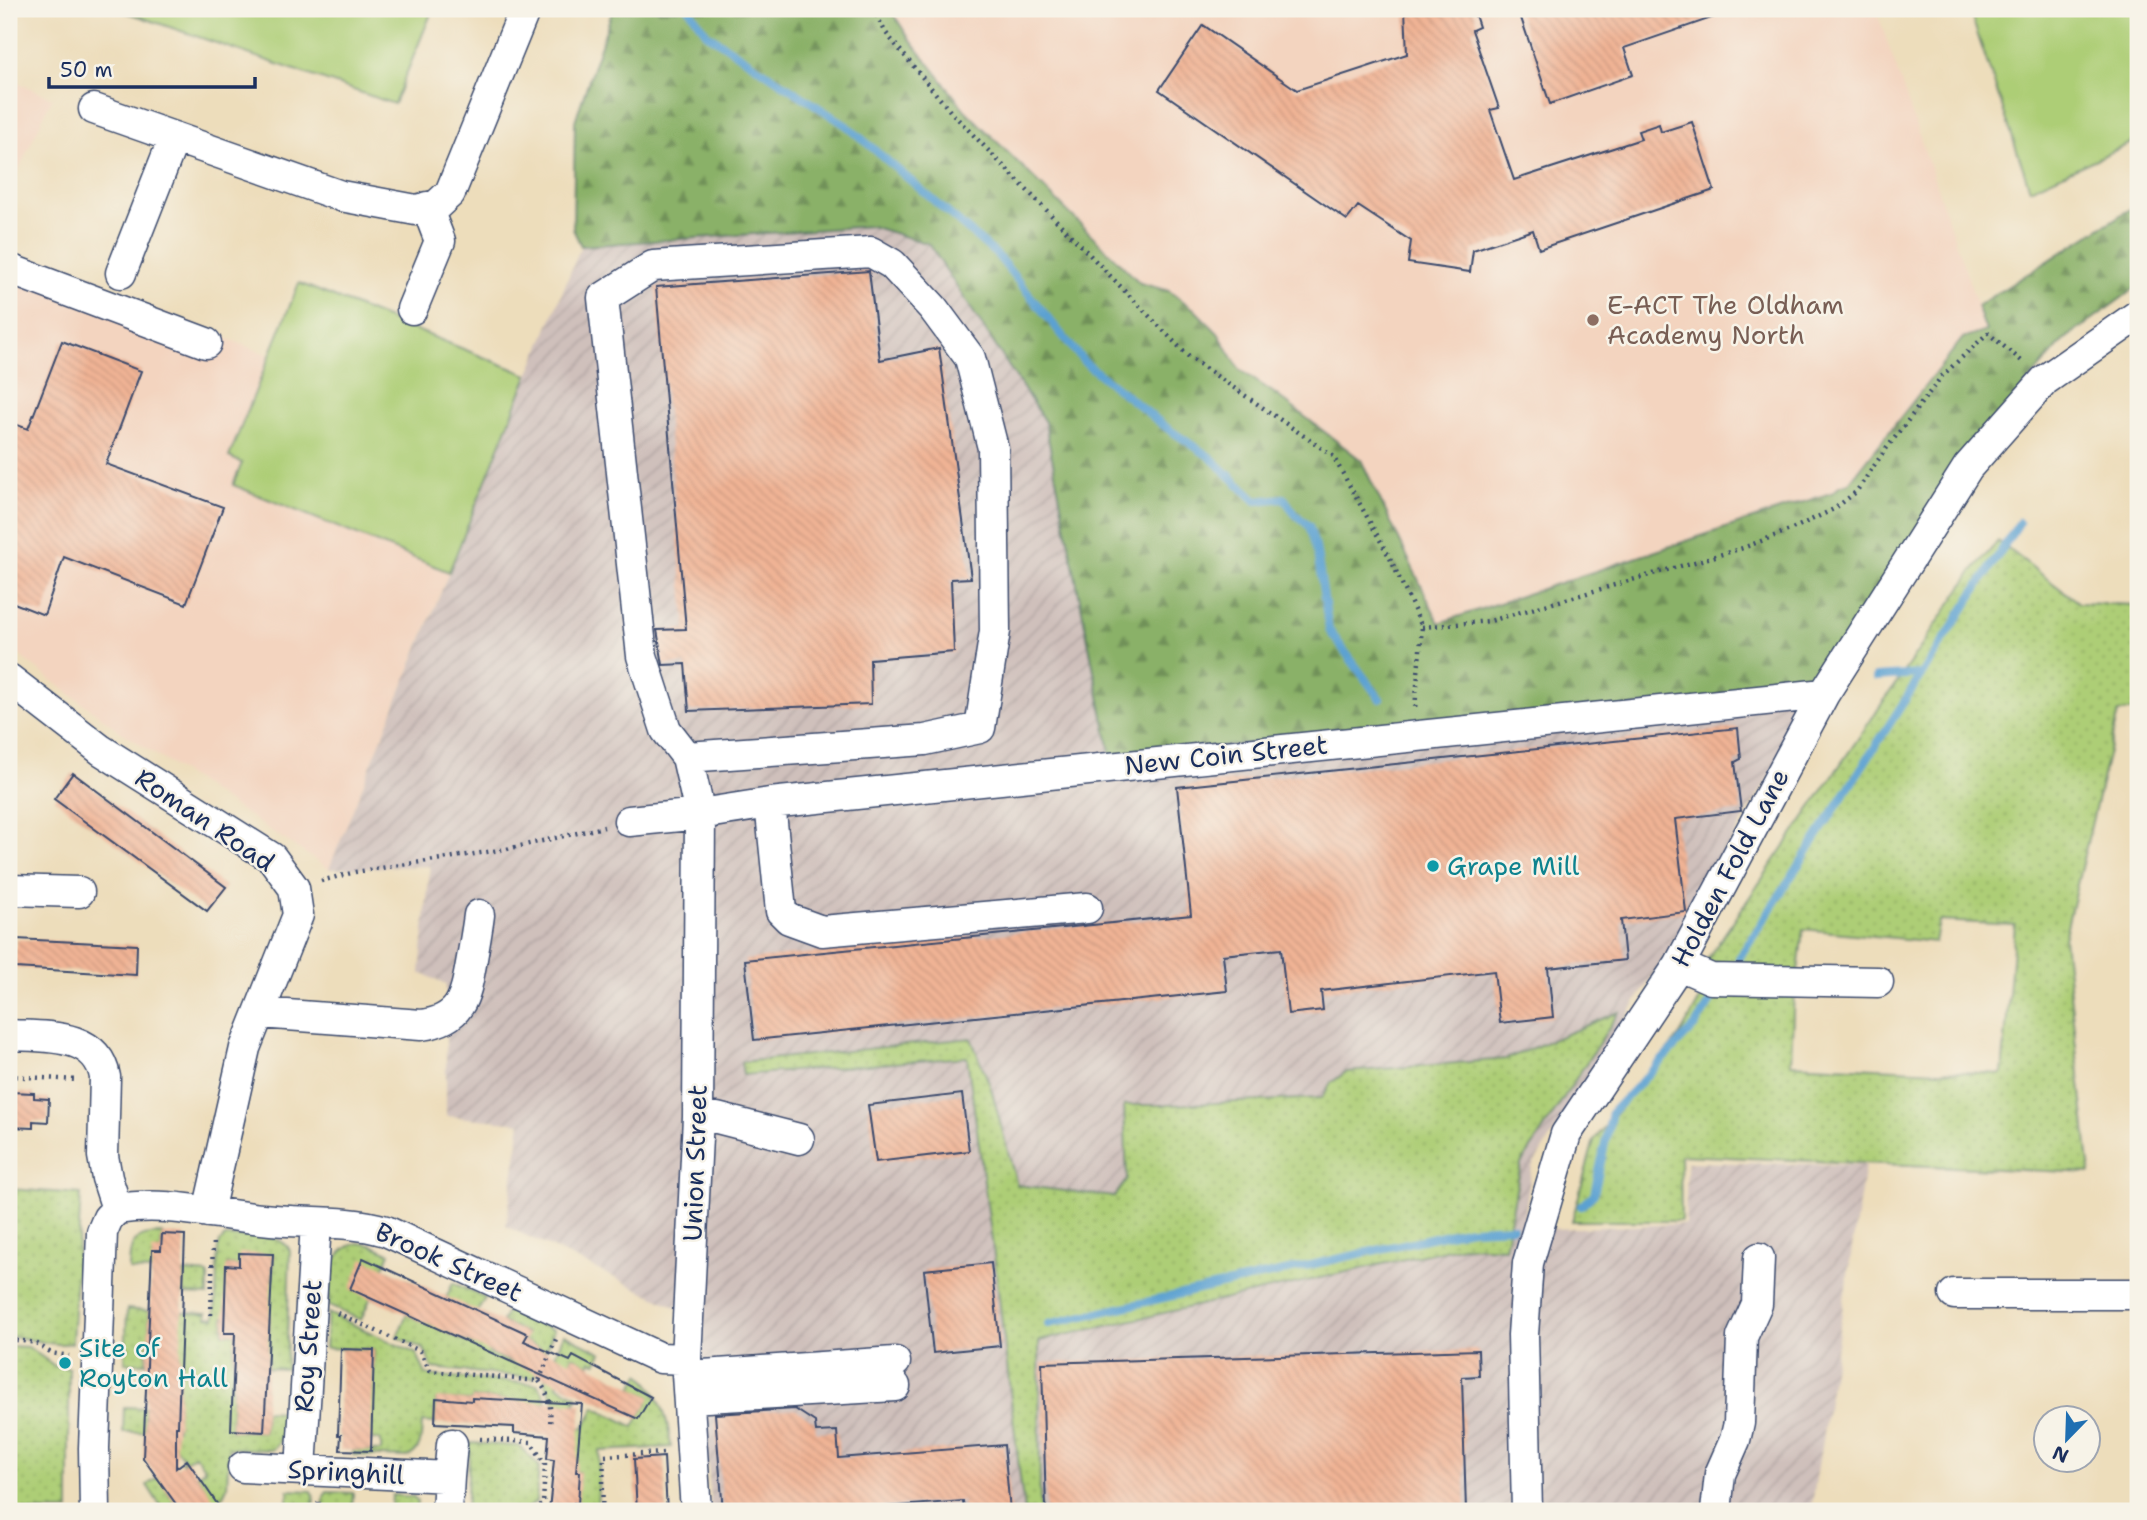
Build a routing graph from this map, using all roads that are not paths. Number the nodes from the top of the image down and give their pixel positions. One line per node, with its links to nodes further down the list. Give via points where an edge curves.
1 (525, 9): 4 (street, via 450,193 437,205)
2 (94, 109): 3 (street)
3 (174, 138): 4 (street, via 341,196 416,210); 6 (street)
4 (426, 207): 7 (street, via 440,241)
5 (9, 269): 9 (street)
6 (121, 273)
7 (412, 309)
8 (2138, 315): 11 (street, Holden Fold Lane, via 2045,380 1968,467)
9 (206, 343)
10 (9, 679): 22 (street, Roman Road, via 101,750 272,858 294,888 298,915)
11 (1824, 694): 13 (street, New Coin Street); 20 (street, Holden Fold Lane)
12 (687, 757): 12 (street, via 666,730 642,656 603,298 653,266 871,252 892,264 970,358 993,448 995,631 980,728 925,740); 14 (street, Union Street)
13 (769, 803): 14 (street, New Coin Street); 18 (street, via 782,911 789,919 822,930)
14 (700, 814): 15 (street, New Coin Street); 24 (street, Union Street)
15 (629, 821)
16 (9, 890): 17 (street)
17 (79, 892)
18 (1087, 908)
19 (479, 915): 22 (street, via 466,994 458,1008 441,1020 421,1025)
20 (1679, 965): 21 (street, via 1711,979); 41 (street, Holden Fold Lane, via 1566,1134 1528,1263 1523,1335)
21 (1878, 982)
22 (260, 1013): 27 (street, Roman Road, via 245,1048)
23 (9, 1035): 26 (street, via 65,1038 84,1045 103,1066 103,1156)
24 (698, 1117): 25 (street); 33 (street, Union Street)
25 (799, 1139)
26 (117, 1209): 27 (street, Brook Street, via 159,1205); 38 (street, via 102,1232)
27 (211, 1222): 28 (street, Brook Street)
28 (316, 1223): 33 (street, Brook Street, via 344,1222 386,1231 660,1358); 36 (street, Roy Street)
29 (1759, 1258): 42 (street, via 1757,1304 1742,1337 1739,1423 1720,1474)
30 (1954, 1294): 31 (street)
31 (2138, 1294)
32 (895, 1374): 33 (street, Brook Street)
33 (688, 1378): 40 (street, Union Street)
34 (452, 1444): 37 (street)
35 (243, 1467): 36 (street, Springhill)
36 (301, 1469): 37 (street, Springhill)
37 (449, 1477): 39 (street)
38 (95, 1511)
39 (446, 1511)
40 (696, 1511)
41 (1527, 1511)
42 (1716, 1511)

